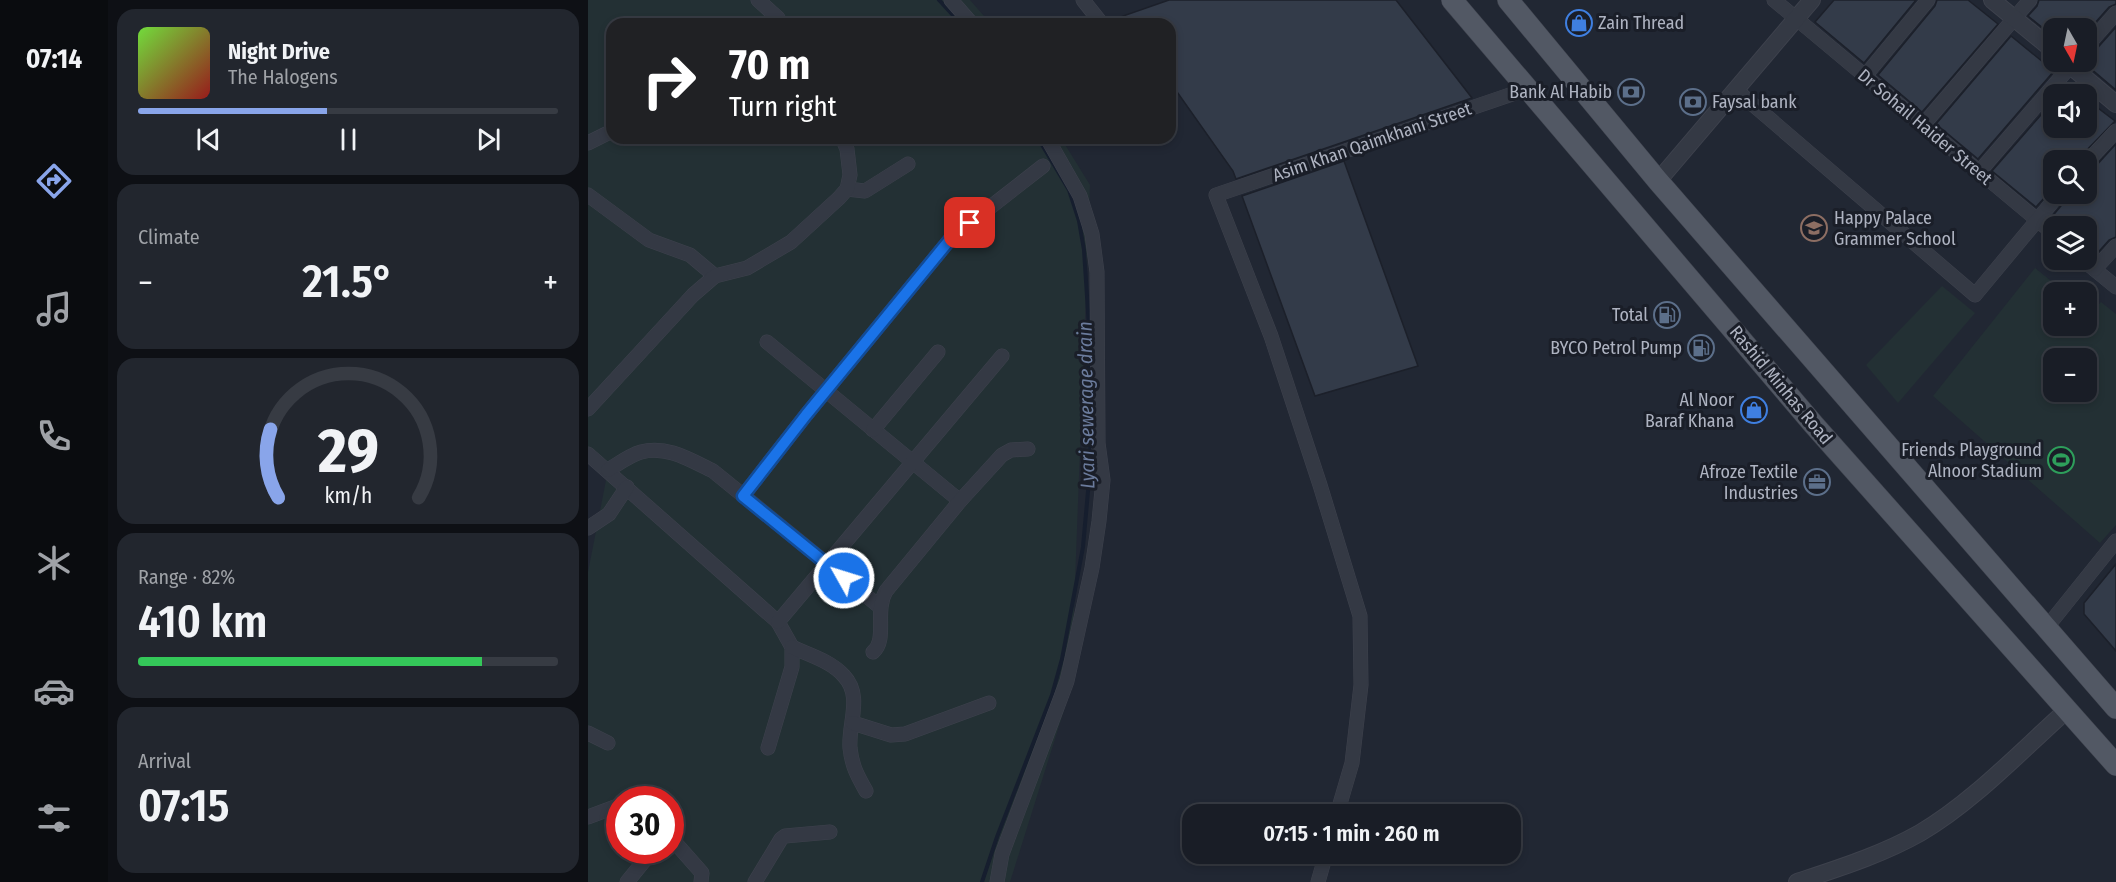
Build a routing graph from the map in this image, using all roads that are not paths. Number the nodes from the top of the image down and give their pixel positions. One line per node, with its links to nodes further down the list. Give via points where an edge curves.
1 (758, 0): 12 (street)
2 (951, 0): 13 (street)
3 (1083, 0): 14 (street)
4 (1452, 0): 22 (main road, Rashid Minhas Road)
5 (1508, 0): 35 (main road)
6 (1774, 0): 16 (street, Dr Sohail Haider Street)
7 (1812, 0): 16 (street)
8 (1928, 0): 21 (street)
9 (1992, 0): 15 (street)
10 (2030, 0): 15 (street)
11 (2116, 13): 17 (street)
12 (778, 18)
13 (967, 18)
14 (1097, 18)
15 (2014, 18): 18 (street); 25 (street)
16 (1796, 19): 21 (street, Dr Sohail Haider Street); 23 (street)
17 (2097, 35)
18 (2043, 42)
19 (2062, 72): 34 (street)
20 (2080, 72): 24 (street)
21 (1865, 76): 25 (street, Dr Sohail Haider Street)
22 (1527, 89): 69 (main road, Rashid Minhas Road, via 1814,425); 76 (street, Asim Khan Qaimkhani Street, via 1216,195 1271,336 1360,616 1360,696 1352,763)
23 (1736, 90): 35 (street); 39 (street, via 1975,295)
24 (2116, 104)
25 (1923, 125): 34 (street, Dr Sohail Haider Street)
26 (2116, 131): 31 (street)
27 (606, 134): 28 (street)
28 (588, 143)
29 (845, 144): 36 (street, via 850,175)
30 (1050, 144): 86 (street, via 1080,196 1092,234 1097,272 1098,443 1103,480 1092,568 1067,681 1002,854)
31 (2097, 151)
32 (908, 164): 36 (street, via 865,191)
33 (1043, 166): 49 (street, via 952,237)
34 (1979, 172): 39 (street, Dr Sohail Haider Street)
35 (1658, 181): 64 (main road)
36 (847, 189): 44 (street, via 791,242 747,267)
37 (588, 195): 44 (street, via 649,240 690,255)
38 (2050, 204): 39 (street)
39 (2036, 219): 40 (street, Dr Sohail Haider Street)
40 (2043, 225)
41 (2116, 246): 42 (street)
42 (2097, 267)
43 (2096, 270): 45 (street)
44 (715, 276): 50 (street)
45 (2116, 287)
46 (767, 342): 49 (street)
47 (938, 352): 51 (street)
48 (1002, 356): 54 (street)
49 (825, 391): 51 (street); 57 (street)
50 (588, 409)
51 (873, 430): 54 (street)
52 (1028, 448): 58 (street, via 1002,455)
53 (588, 454): 55 (street)
54 (913, 462): 58 (street); 61 (street)
55 (608, 470): 56 (street); 57 (street, via 640,452 664,450 713,471)
56 (627, 488): 59 (street, via 609,514); 63 (street)
57 (743, 496): 61 (street)
58 (960, 501): 62 (street, via 886,591)
59 (588, 528)
60 (2116, 541): 64 (street)
61 (826, 564): 62 (street); 63 (street)
62 (879, 607): 66 (street, via 880,639)
63 (778, 622): 65 (street)
64 (2047, 627): 68 (main road)
65 (792, 647): 70 (street, via 829,663 845,676 854,692); 73 (street, via 792,667)
66 (873, 652)
67 (989, 703): 70 (street, via 905,734 891,735)
68 (2116, 708)
69 (2068, 710): 74 (main road, Rashid Minhas Road); 88 (street, via 1964,802 1921,832 1873,856)
70 (853, 723): 75 (street, via 850,745 854,771)
71 (588, 733): 72 (street)
72 (608, 743)
73 (768, 747)
74 (2116, 765)
75 (866, 791)
76 (1341, 804)
77 (606, 810): 78 (street)
78 (588, 817)
79 (830, 832): 85 (street, via 785,836)
80 (684, 853): 84 (street, via 702,873)
81 (642, 864): 83 (street)
82 (1323, 864): 87 (street)
83 (627, 882)
84 (701, 882)
85 (755, 882)
86 (997, 882)
87 (1318, 882)
88 (1797, 882)

